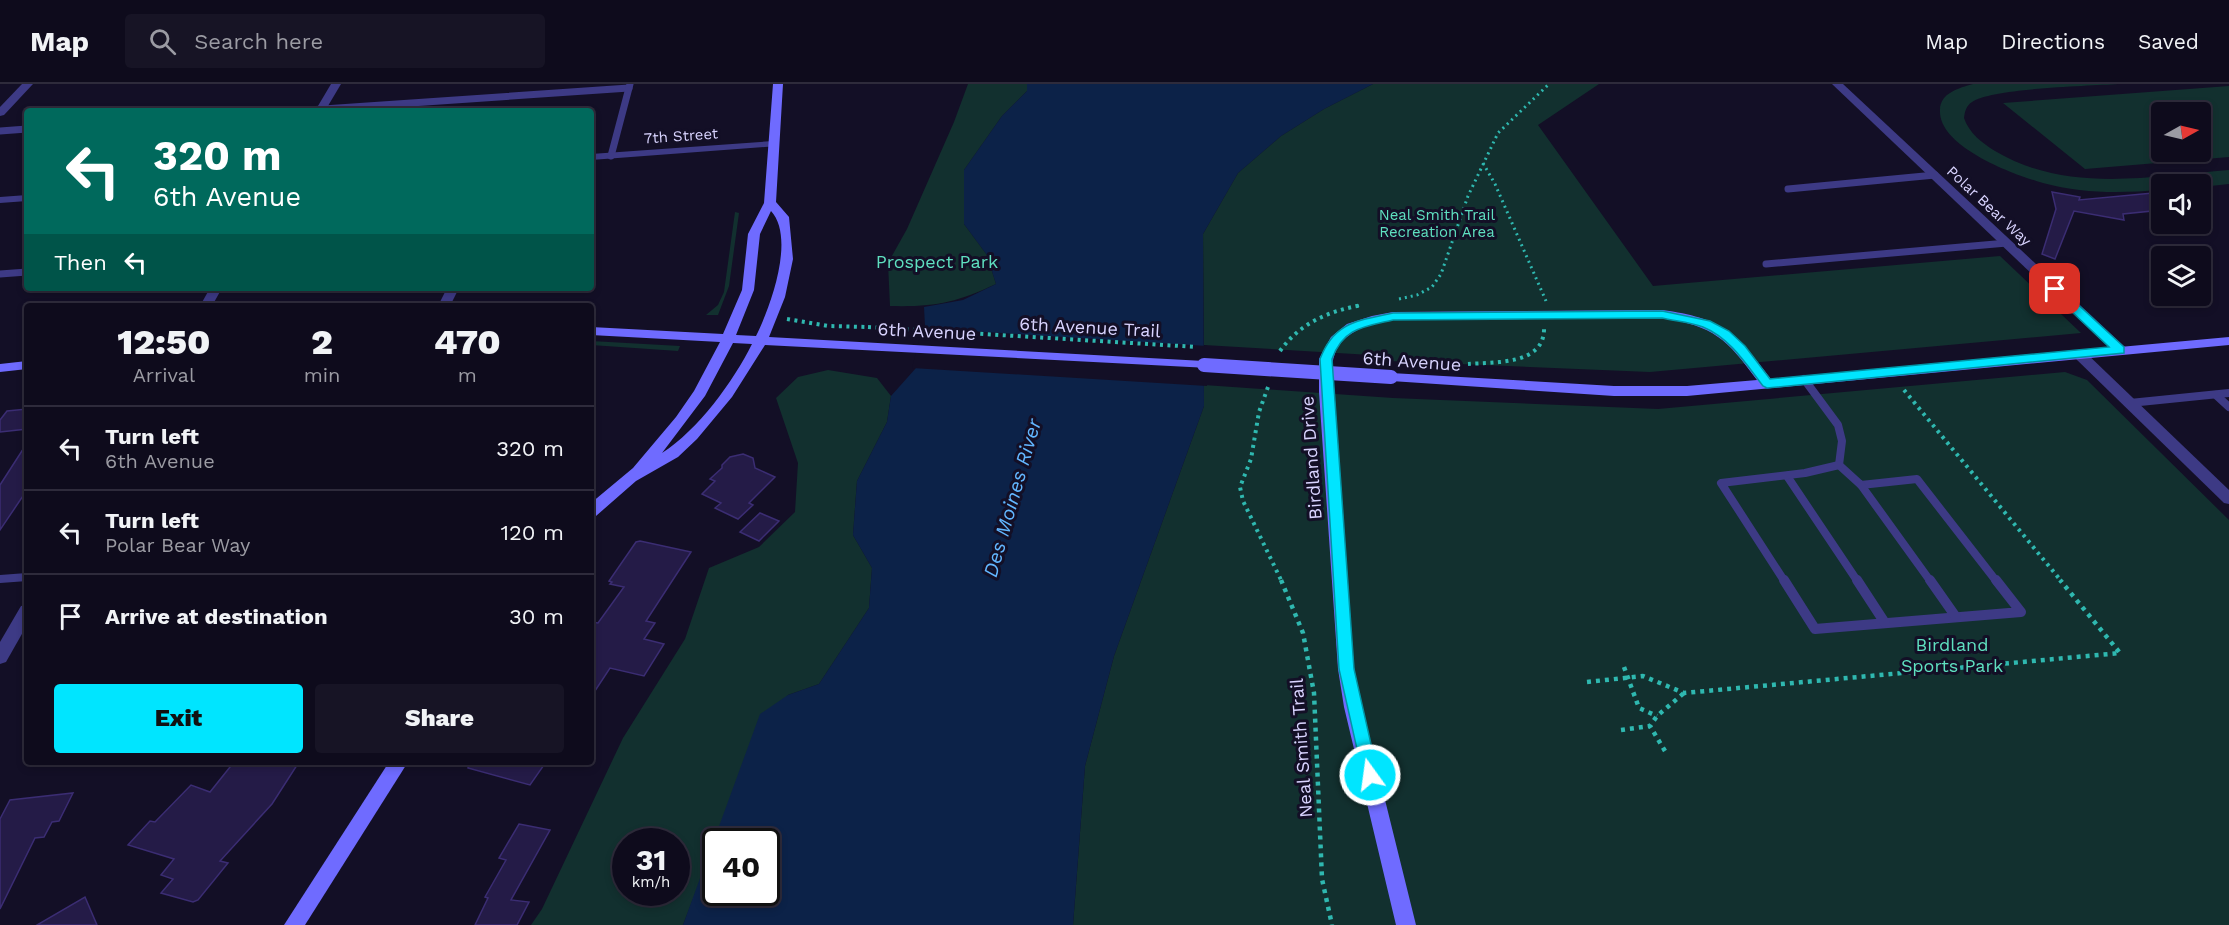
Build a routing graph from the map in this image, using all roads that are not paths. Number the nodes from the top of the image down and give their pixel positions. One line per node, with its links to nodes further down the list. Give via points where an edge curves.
1 (27, 84): 8 (street)
2 (336, 84): 6 (street)
3 (777, 84): 11 (main road)
4 (1837, 84): 14 (street, Polar Bear Way)
5 (630, 86): 7 (lane); 12 (lane)
6 (322, 108)
7 (347, 108)
8 (0, 113)
9 (24, 129): 10 (lane)
10 (0, 131)
11 (773, 144): 12 (street, 7th Street); 18 (main road)
12 (611, 156): 13 (street, 7th Street)
13 (594, 157)
14 (1935, 175): 15 (lane); 19 (street, Polar Bear Way)
15 (1788, 189)
16 (24, 198): 17 (street)
17 (0, 200)
18 (770, 203): 24 (main road, via 754,234 748,290); 25 (main road, via 783,217 786,270 777,306)
19 (2007, 243): 20 (lane); 27 (street, Polar Bear Way)
20 (1766, 264)
21 (24, 272): 22 (lane)
22 (0, 274)
23 (594, 331): 24 (main road, 6th Avenue)
24 (729, 338): 25 (main road, 6th Avenue); 38 (main road, via 687,411)
25 (762, 340): 32 (main road, 6th Avenue, bridge, via 1647,392); 38 (main road, via 701,424 672,454)
26 (2229, 341): 27 (main road, 6th Avenue)
27 (2120, 350): 28 (main road, 6th Avenue)
28 (2079, 354): 31 (main road, 6th Avenue); 35 (street)
29 (24, 365): 30 (main road)
30 (0, 368)
31 (1804, 379): 32 (main road, 6th Avenue); 37 (lane, via 1838,426 1842,440)
32 (1767, 383): 51 (main road, Birdland Drive, via 1725,334 1706,323 1662,314 1393,316 1354,326 1331,346 1326,359 1326,392 1346,669)
33 (2229, 393): 34 (lane)
34 (2216, 394): 35 (lane); 36 (lane)
35 (2130, 403): 41 (street)
36 (2229, 407)
37 (1839, 465): 39 (lane); 40 (lane)
38 (637, 474): 42 (main road)
39 (1787, 476): 47 (lane); 47 (lane, via 1721,483 1815,629)
40 (1861, 485): 46 (lane); 46 (lane, via 1917,479 2021,612)
41 (2229, 499)
42 (594, 510)
43 (24, 577): 44 (lane)
44 (0, 579)
45 (24, 616): 48 (street)
46 (1956, 617): 47 (lane)
47 (1885, 623)
48 (0, 657)
49 (397, 765): 50 (main road)
50 (294, 925)
51 (1406, 925)

